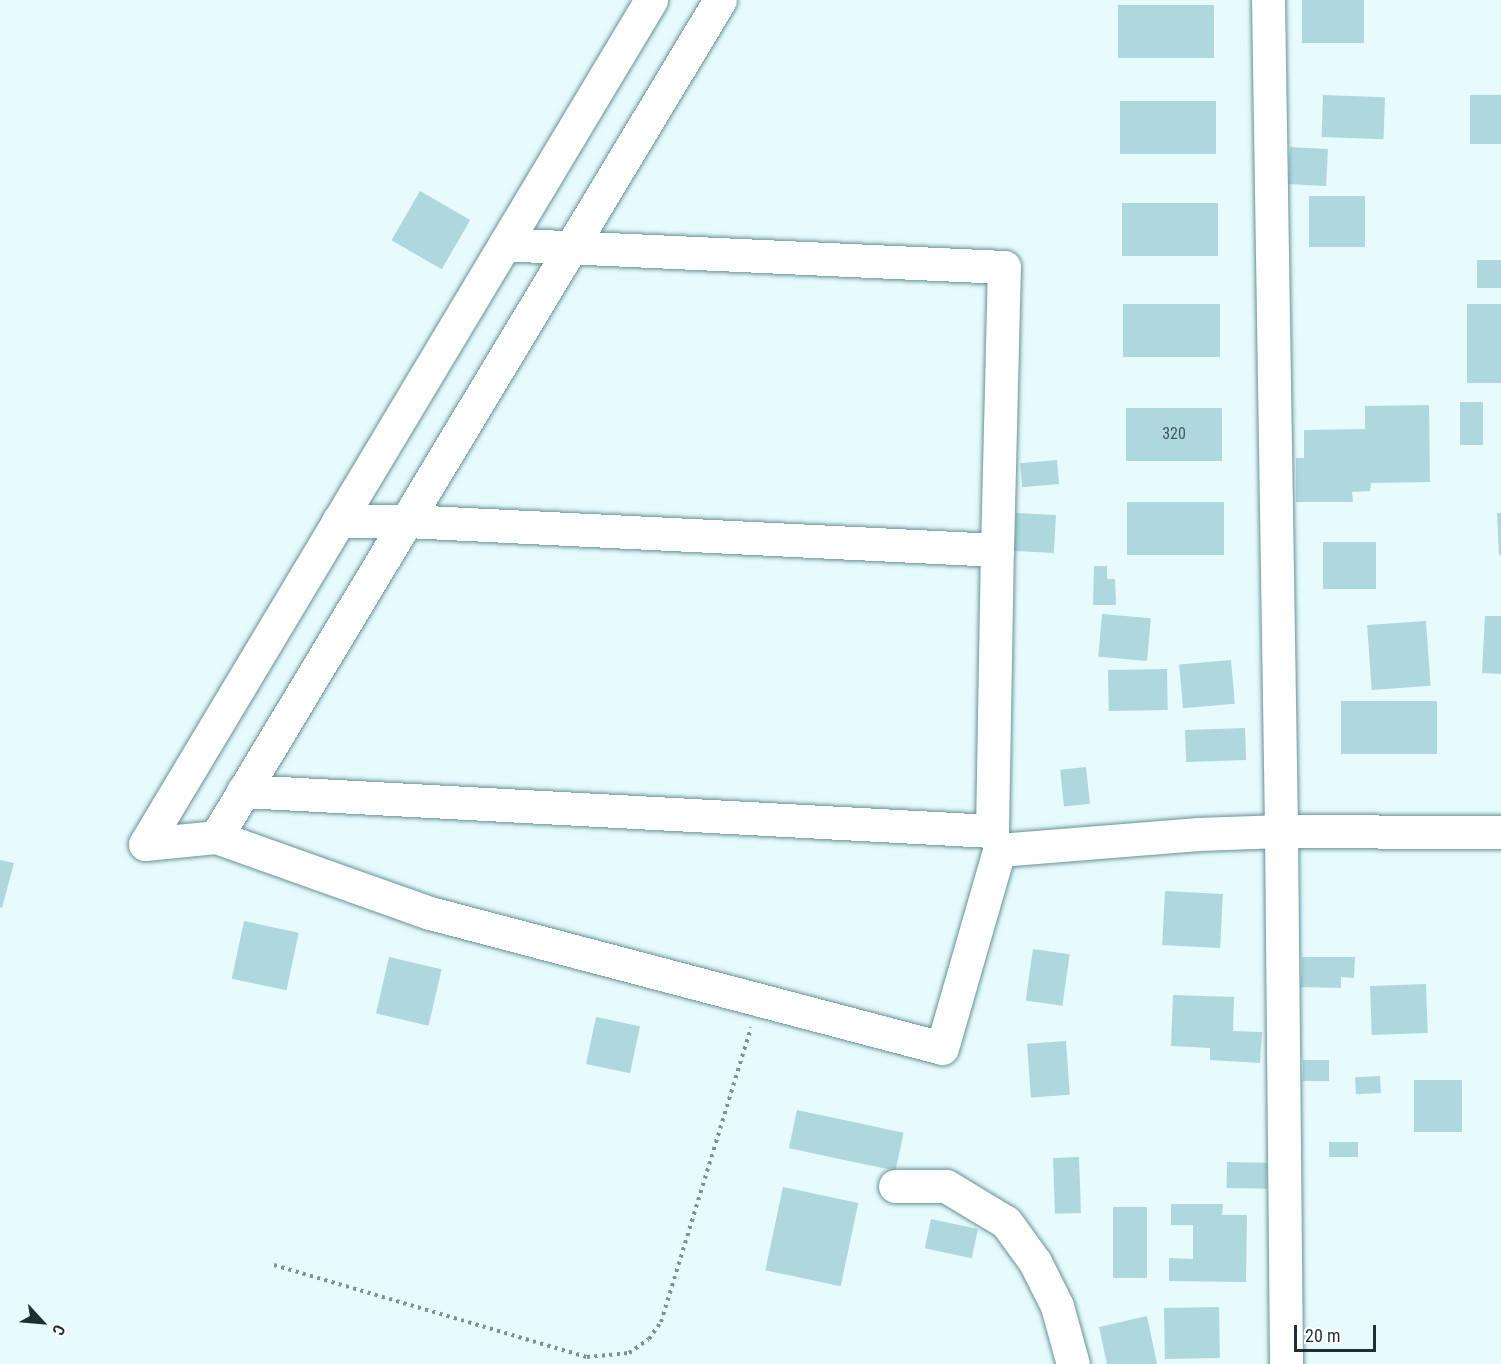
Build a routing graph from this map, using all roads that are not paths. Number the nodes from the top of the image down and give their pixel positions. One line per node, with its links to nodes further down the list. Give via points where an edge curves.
1 (651, 0): 4 (street)
2 (720, 0): 5 (street)
3 (1268, 0): 10 (street)
4 (505, 244): 5 (street); 7 (street)
5 (570, 249): 6 (street); 8 (street, via 1004,267)
6 (406, 520): 7 (street); 8 (street); 9 (street)
7 (338, 521): 12 (street, via 146,844)
8 (997, 550): 13 (street)
9 (243, 791): 12 (street); 13 (street)
10 (1281, 831): 11 (street); 13 (street); 16 (street)
11 (1501, 832)
12 (216, 837): 13 (street, via 430,914 942,1048)
13 (996, 840)
14 (895, 1186): 15 (street, via 946,1186 1006,1222 1035,1262 1057,1305)
15 (1073, 1364)
16 (1286, 1364)

